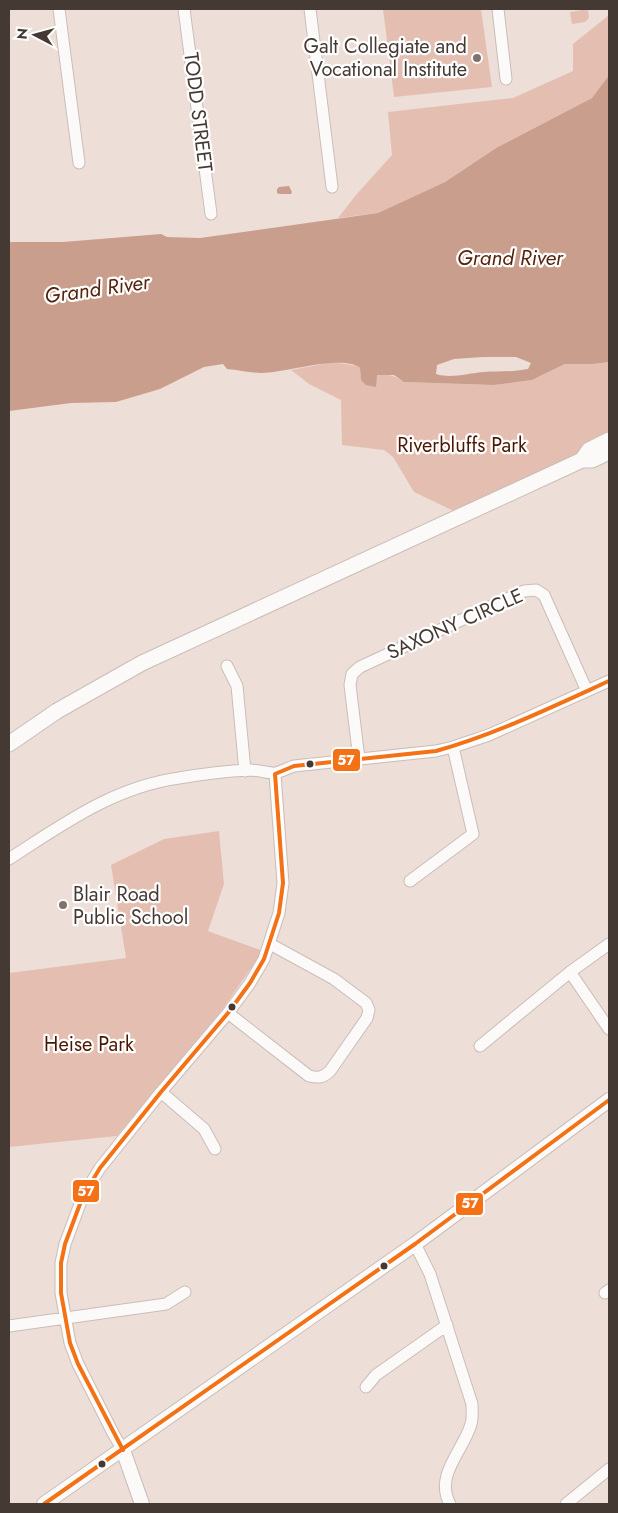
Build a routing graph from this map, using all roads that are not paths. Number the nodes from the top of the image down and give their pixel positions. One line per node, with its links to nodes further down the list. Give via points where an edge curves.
1 (59, 9): 6 (street)
2 (184, 9): 8 (street, TODD STREET)
3 (310, 9): 7 (street)
4 (498, 9): 5 (street)
5 (506, 79)
6 (79, 163)
7 (332, 187)
8 (211, 214)
9 (609, 440): 11 (main road, via 589,450)
10 (609, 452): 11 (main road, via 592,460)
11 (582, 460): 15 (main road, via 142,663 57,711)
12 (227, 666): 18 (street, via 236,686)
13 (609, 681): 14 (street)
14 (587, 691): 16 (street, via 489,736); 17 (street, SAXONY CIRCLE, via 544,595 536,590 524,591 360,666 352,674 350,684)
15 (9, 744)
16 (453, 747): 17 (street); 21 (street, via 473,834)
17 (359, 760): 19 (street, via 294,766)
18 (245, 771): 19 (street, via 262,770); 20 (street, via 178,778 120,793 74,817)
19 (275, 774): 22 (street, via 283,883)
20 (9, 859)
21 (410, 881)
22 (270, 944): 25 (street, via 250,983); 25 (street, via 334,979 366,1003 368,1018 326,1076 318,1078 309,1076)
23 (609, 944): 24 (street)
24 (570, 972): 26 (street); 27 (street)
25 (228, 1013): 28 (street)
26 (609, 1029)
27 (480, 1046)
28 (161, 1092): 30 (street, via 204,1129); 33 (street, via 100,1168 82,1196 61,1263)
29 (609, 1100): 31 (street)
30 (215, 1149)
31 (415, 1244): 34 (street, via 430,1274); 37 (street)
32 (185, 1292): 33 (street, via 166,1304)
33 (65, 1318): 35 (street); 37 (street, via 78,1364)
34 (447, 1325): 36 (street, via 376,1375); 41 (street, via 472,1404 472,1422 448,1469 445,1483)
35 (9, 1326)
36 (366, 1387)
37 (122, 1450): 39 (street); 40 (street)
38 (609, 1469): 42 (street)
39 (44, 1504)
40 (142, 1504)
41 (450, 1504)
42 (566, 1504)

